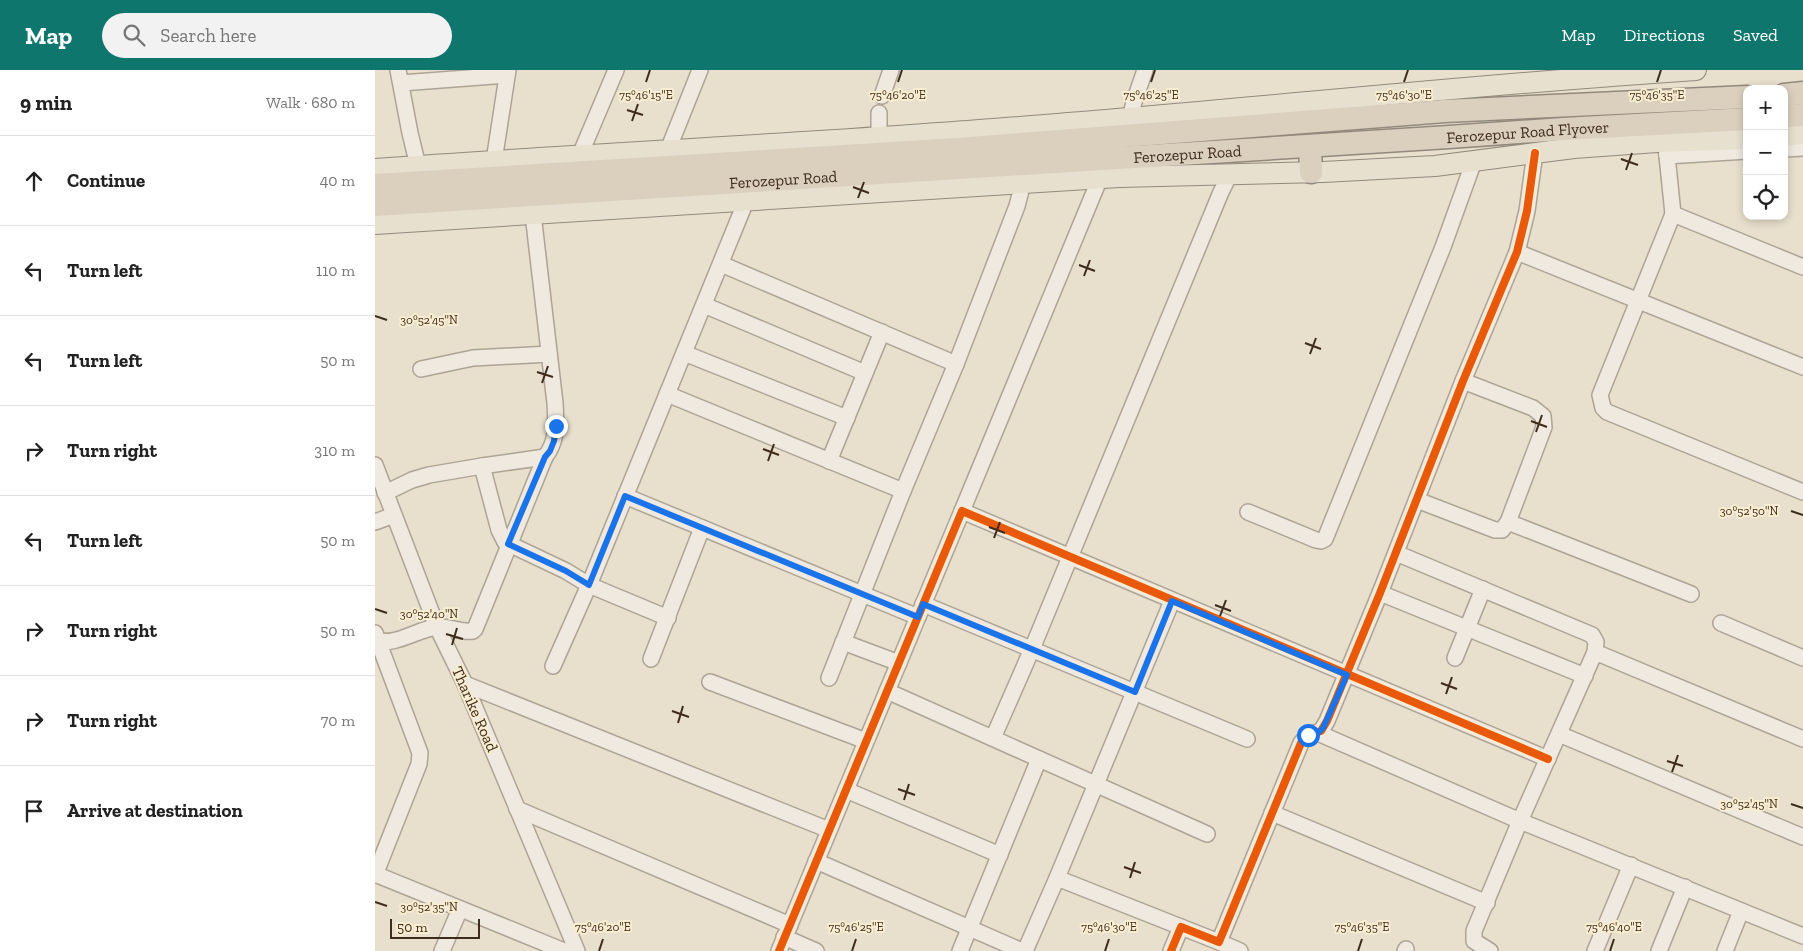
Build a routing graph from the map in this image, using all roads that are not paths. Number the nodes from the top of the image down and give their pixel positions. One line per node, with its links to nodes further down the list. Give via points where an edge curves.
1 (616, 70): 30 (street)
2 (700, 70): 27 (street)
3 (891, 70): 11 (street)
4 (1145, 70): 17 (street)
5 (1696, 70): 7 (main road)
6 (508, 72): 8 (street); 31 (street)
7 (1573, 74): 14 (main road)
8 (400, 77): 33 (street)
9 (1803, 93): 10 (highway)
10 (1788, 95)
11 (882, 96)
12 (1743, 97): 14 (highway, Ferozepur Road Flyover, via 1445,111)
13 (879, 112): 21 (street)
14 (1305, 112): 17 (main road); 39 (highway, Ferozepur Road, via 957,149)
15 (1803, 115): 16 (highway)
16 (1788, 116)
17 (1130, 118): 21 (main road)
18 (1743, 119): 23 (highway, Ferozepur Road Flyover)
19 (1803, 134): 20 (main road)
20 (1788, 136)
21 (879, 137): 27 (main road)
22 (1743, 139): 25 (main road)
23 (1309, 146): 35 (highway); 41 (highway, Ferozepur Road)
24 (1803, 148): 26 (street)
25 (1666, 149): 28 (street); 29 (main road, via 1574,148); 43 (street)
26 (1788, 149)
27 (668, 150): 30 (main road)
28 (1743, 151)
29 (1535, 153): 32 (main road); 45 (street, via 1527,211)
30 (580, 155): 31 (main road)
31 (494, 161): 33 (main road)
32 (1474, 161): 35 (main road); 70 (street, via 1325,539 1316,540)
33 (418, 166): 34 (main road)
34 (375, 169)
35 (1311, 172): 36 (main road)
36 (1230, 174): 37 (main road); 77 (street)
37 (1100, 178): 38 (main road); 69 (street)
38 (1023, 183): 40 (main road); 53 (street)
39 (375, 185)
40 (746, 201): 42 (main road); 46 (street)
41 (375, 205)
42 (533, 214): 44 (main road); 52 (street)
43 (1673, 214): 47 (street); 48 (street)
44 (375, 224)
45 (1517, 252): 48 (street); 57 (street)
46 (721, 264): 49 (street); 50 (street)
47 (1803, 267)
48 (1639, 301): 54 (street); 65 (street, via 1601,389 1603,408)
49 (704, 304): 51 (street); 56 (street)
50 (882, 332): 53 (street); 56 (street)
51 (684, 353): 58 (street); 59 (street)
52 (549, 354): 55 (street, via 473,358); 60 (street, via 556,426 554,441)
53 (956, 364): 64 (street)
54 (1803, 367)
55 (421, 369)
56 (865, 373): 59 (street)
57 (1463, 381): 68 (street); 73 (street, via 1533,408 1543,416 1544,427)
58 (667, 394): 61 (street); 67 (street)
59 (847, 418): 61 (street)
60 (545, 457): 63 (street); 75 (street)
61 (829, 461): 64 (street)
62 (375, 465): 66 (street, Tharike Road)
63 (482, 466): 66 (street, via 429,475); 75 (street, via 499,530)
64 (903, 491): 81 (street)
65 (1803, 492)
66 (385, 493): 71 (street, Tharike Road)
67 (625, 496): 74 (street); 78 (street)
68 (1417, 500): 73 (street, via 1495,530 1502,530); 76 (street)
69 (962, 511): 77 (street); 84 (street)
70 (1248, 512)
71 (394, 515): 72 (street); 87 (street, Tharike Road)
72 (375, 522)
73 (1508, 522): 82 (street)
74 (702, 528): 81 (street); 85 (street)
75 (508, 544): 78 (street); 87 (street, via 475,629 467,632)
76 (1396, 553): 79 (street); 80 (street)
77 (1070, 558): 83 (street); 91 (street)
78 (589, 585): 85 (street); 97 (street)
79 (1483, 590): 88 (street); 92 (street, via 1592,634 1596,642)
80 (1380, 593): 88 (street); 98 (street)
81 (862, 594): 84 (street); 89 (street)
82 (1691, 594)
83 (1172, 601): 98 (street); 104 (street)
84 (921, 610): 91 (street); 96 (street)
85 (668, 618): 95 (street)
86 (1721, 623): 94 (street)
87 (437, 627): 90 (street); 102 (street, Tharike Road)
88 (1467, 628): 93 (street); 99 (street)
89 (843, 642): 96 (street); 100 (street)
90 (377, 644): 124 (street, via 420,753 419,764)
91 (1032, 649): 104 (street); 107 (street)
92 (1595, 652): 99 (street); 109 (street)
93 (1455, 658)
94 (1803, 658)
95 (651, 659)
96 (899, 663): 103 (street)
97 (553, 666)
98 (1347, 675): 105 (street, via 1327,721); 112 (street)
99 (1585, 676): 106 (street)
100 (829, 678)
101 (710, 682): 110 (street)
102 (465, 684): 115 (street, Tharike Road); 118 (street)
103 (887, 691): 107 (street); 110 (street)
104 (1135, 692): 108 (street); 113 (street)
105 (1318, 733): 116 (street, via 1304,737); 117 (street)
106 (1559, 734): 112 (street); 120 (street)
107 (993, 738): 111 (street)
108 (1247, 739)
109 (1803, 739)
110 (866, 741): 114 (street)
111 (1039, 759): 113 (street); 121 (street)
112 (1548, 759): 117 (street)
113 (1096, 784): 119 (street); 125 (street)
114 (846, 790): 118 (street); 121 (street)
115 (517, 809): 133 (street); 137 (street, Tharike Road)
116 (1272, 814): 127 (street); 134 (street)
117 (1520, 821): 123 (street); 127 (street)
118 (829, 830): 122 (street)
119 (1207, 834)
120 (1803, 837)
121 (1000, 855): 130 (street)
122 (816, 861): 130 (street); 133 (street)
123 (1631, 865): 126 (street); 144 (street)
124 (375, 874): 128 (street)
125 (1057, 878): 131 (street); 140 (street)
126 (1685, 887): 129 (street); 145 (street)
127 (1487, 903): 143 (street, via 1473,931 1473,938)
128 (460, 909): 135 (street); 136 (street)
129 (1741, 911): 132 (street); 146 (street)
130 (970, 928): 139 (street); 140 (street)
131 (1181, 928): 134 (street); 141 (street)
132 (1803, 936)
133 (784, 938): 138 (street)
134 (1219, 942): 142 (street)
135 (442, 951)
136 (564, 951)
137 (577, 951)
138 (816, 951)
139 (960, 951)
140 (1024, 951)
141 (1171, 951)
142 (1240, 951)
143 (1490, 951)
144 (1595, 951)
145 (1659, 951)
146 (1725, 951)

